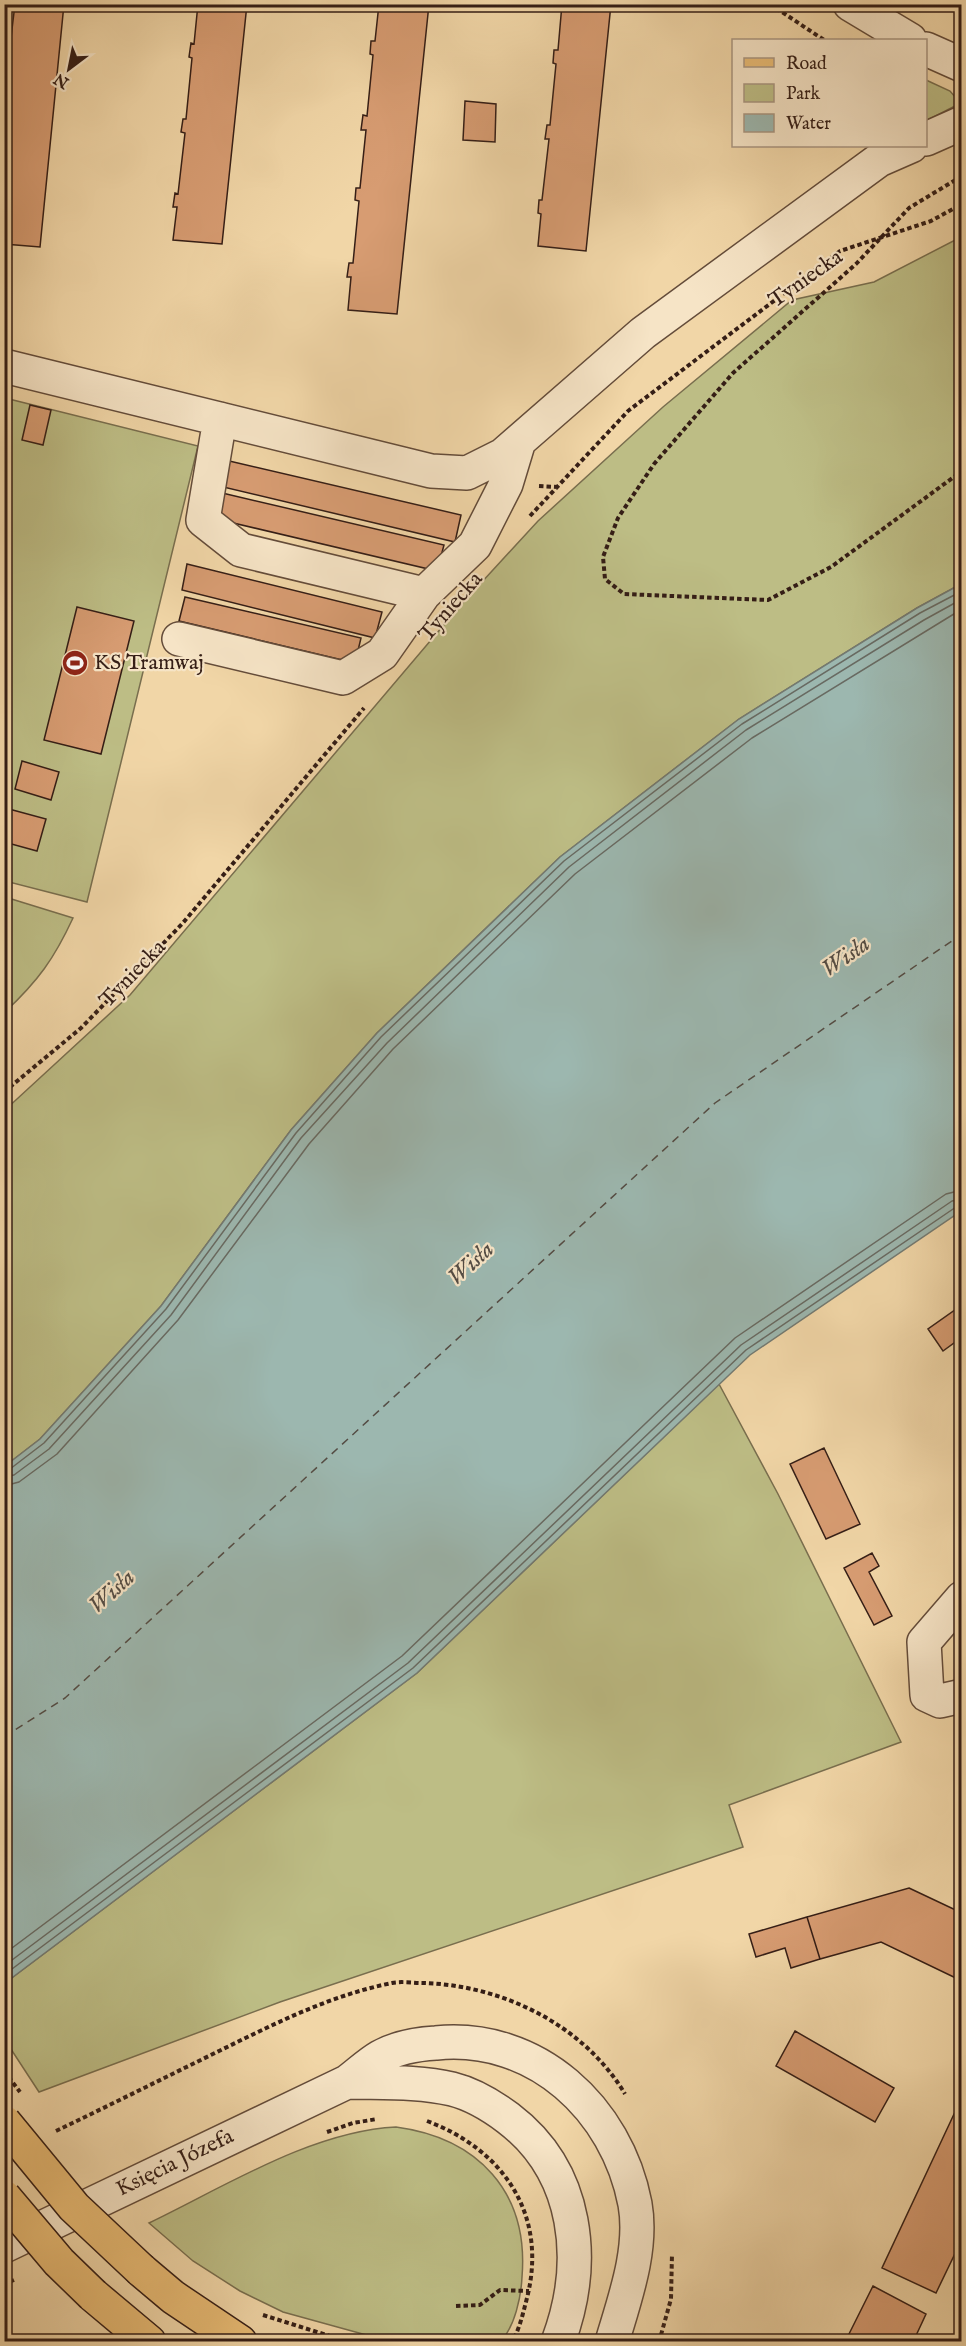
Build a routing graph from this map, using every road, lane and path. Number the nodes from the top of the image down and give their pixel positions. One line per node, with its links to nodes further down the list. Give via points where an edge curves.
1 (770, 4): 4 (path)
2 (850, 4): 3 (street)
3 (881, 33): 5 (street)
4 (822, 39)
5 (906, 39)
6 (927, 49): 7 (street)
7 (962, 65)
8 (962, 123): 9 (street)
9 (927, 139)
10 (907, 147): 11 (street)
11 (880, 153): 17 (street, via 643,333)
12 (962, 176): 14 (path, via 909,208)
13 (962, 204): 14 (path, Tyniecka, via 931,221)
14 (882, 238): 18 (path, via 733,373 654,464 618,518 603,557 605,579 624,594 768,600 831,567); 19 (path, Tyniecka, via 840,251 628,411)
15 (4, 366): 16 (street)
16 (220, 419): 17 (street, via 430,471 467,473 503,455); 20 (street, via 203,520 241,550)
17 (519, 441): 20 (street, via 506,484 475,545)
18 (962, 471)
19 (527, 520)
20 (424, 594): 21 (street, via 382,654 343,678)
21 (179, 639)
22 (366, 705): 23 (path, Tyniecka, via 182,924 81,1028)
23 (4, 1092)
24 (962, 1598): 25 (street, via 924,1642 927,1695 940,1701)
25 (962, 1696)
26 (347, 2082): 32 (street, Księcia Józefa); 42 (street, Księcia Józefa, via 453,2089 496,2109 537,2145 564,2191 575,2246 574,2278); 43 (street, Księcia Józefa, via 380,2057 401,2049 456,2041 518,2054 566,2081 584,2098 619,2153 635,2206 632,2266)
27 (386, 2118): 30 (path, via 353,2123)
28 (416, 2120): 35 (path, via 450,2130 503,2172 526,2216 533,2251)
29 (4, 2122): 39 (main road, bridge, via 74,2207 141,2270 173,2297)
30 (323, 2134)
31 (4, 2197): 38 (main road, bridge, via 58,2262)
32 (4, 2246)
33 (20, 2277): 34 (path)
34 (4, 2284)
35 (529, 2291): 36 (path, via 500,2290 480,2305); 41 (path)
36 (456, 2306)
37 (261, 2314): 40 (path)
38 (149, 2342)
39 (240, 2342)
40 (349, 2342)
41 (512, 2342)
42 (558, 2342)
43 (612, 2342)

